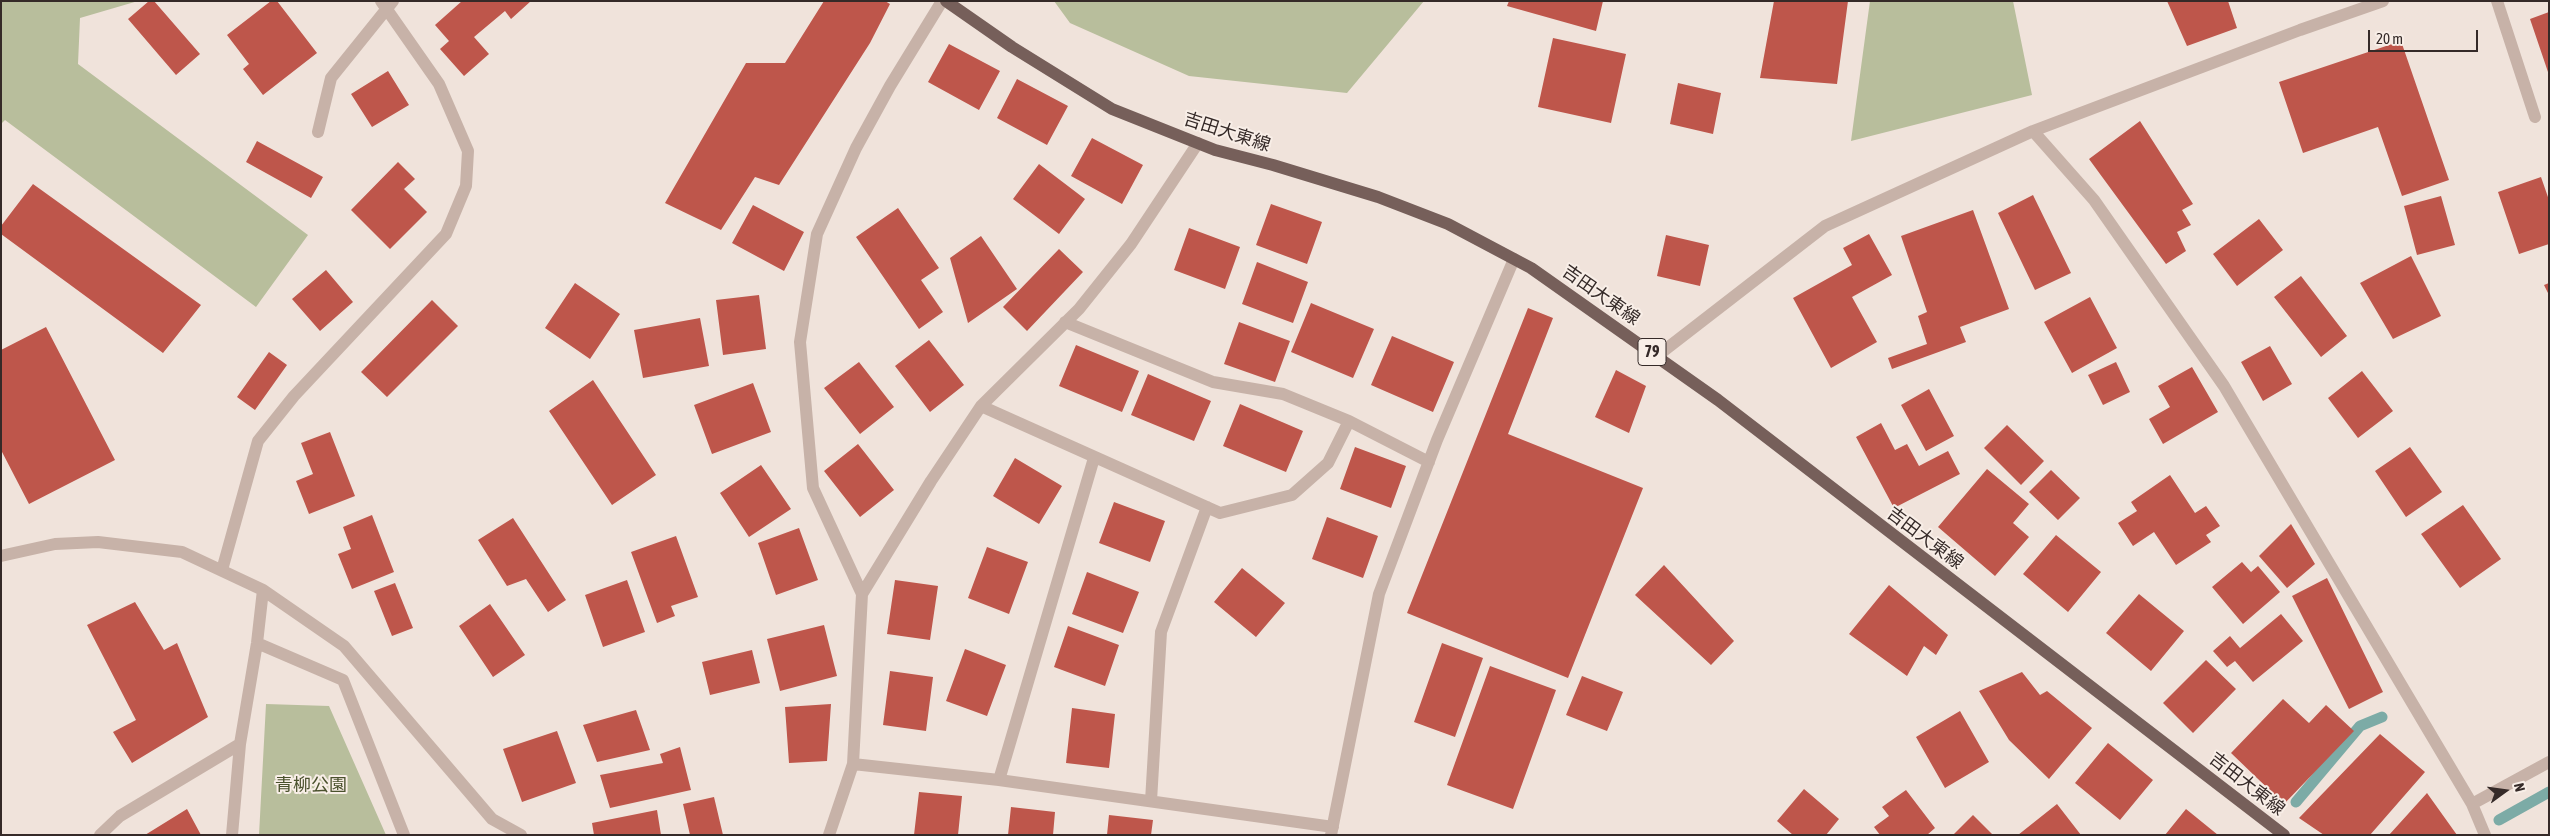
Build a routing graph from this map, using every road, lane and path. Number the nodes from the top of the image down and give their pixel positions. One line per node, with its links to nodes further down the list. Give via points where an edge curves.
1 (942, 1): 21 (street, via 856,148 817,234 800,342 813,488)
2 (946, 1): 9 (main road, 吉田大東線 / 79, via 1012,47 1112,109)
3 (2383, 1): 7 (street)
4 (2497, 1): 6 (street)
5 (387, 4): 8 (street, via 331,78); 19 (street, via 439,84 468,151 466,186 446,234 294,396 258,441)
6 (2535, 117)
7 (2033, 131): 12 (street, via 1825,226); 28 (street, via 2094,200 2224,386)
8 (318, 132)
9 (1198, 143): 10 (main road, 吉田大東線 / 79, via 1378,198 1448,224); 11 (street, via 1131,244)
10 (1514, 259): 12 (main road, 吉田大東線 / 79, via 1584,303); 16 (street)
11 (1065, 322): 13 (street); 14 (street, via 1213,382 1283,394)
12 (1657, 356): 35 (main road, 吉田大東線 / 79)
13 (981, 406): 15 (street); 21 (street)
14 (1349, 421): 16 (street); 17 (street, via 1328,463 1292,496 1220,513)
15 (1094, 458): 17 (street); 26 (street)
16 (1429, 462): 29 (street, via 1379,594)
17 (1207, 507): 27 (street, via 1161,632)
18 (1, 556): 19 (street, via 55,544 98,542 182,552)
19 (222, 570): 20 (street)
20 (263, 590): 22 (street); 33 (street, via 344,646 492,819)
21 (862, 594): 25 (street)
22 (257, 644): 23 (street); 32 (street, via 344,680)
23 (240, 744): 30 (street, via 120,816); 31 (street)
24 (2549, 762): 28 (street)
25 (853, 764): 26 (street); 34 (street)
26 (999, 780): 27 (street)
27 (1151, 801): 29 (street)
28 (2472, 804): 36 (street)
29 (1332, 831)
30 (100, 835)
31 (232, 835)
32 (404, 835)
33 (521, 835)
34 (829, 835)
35 (2284, 835)
36 (2485, 835)

